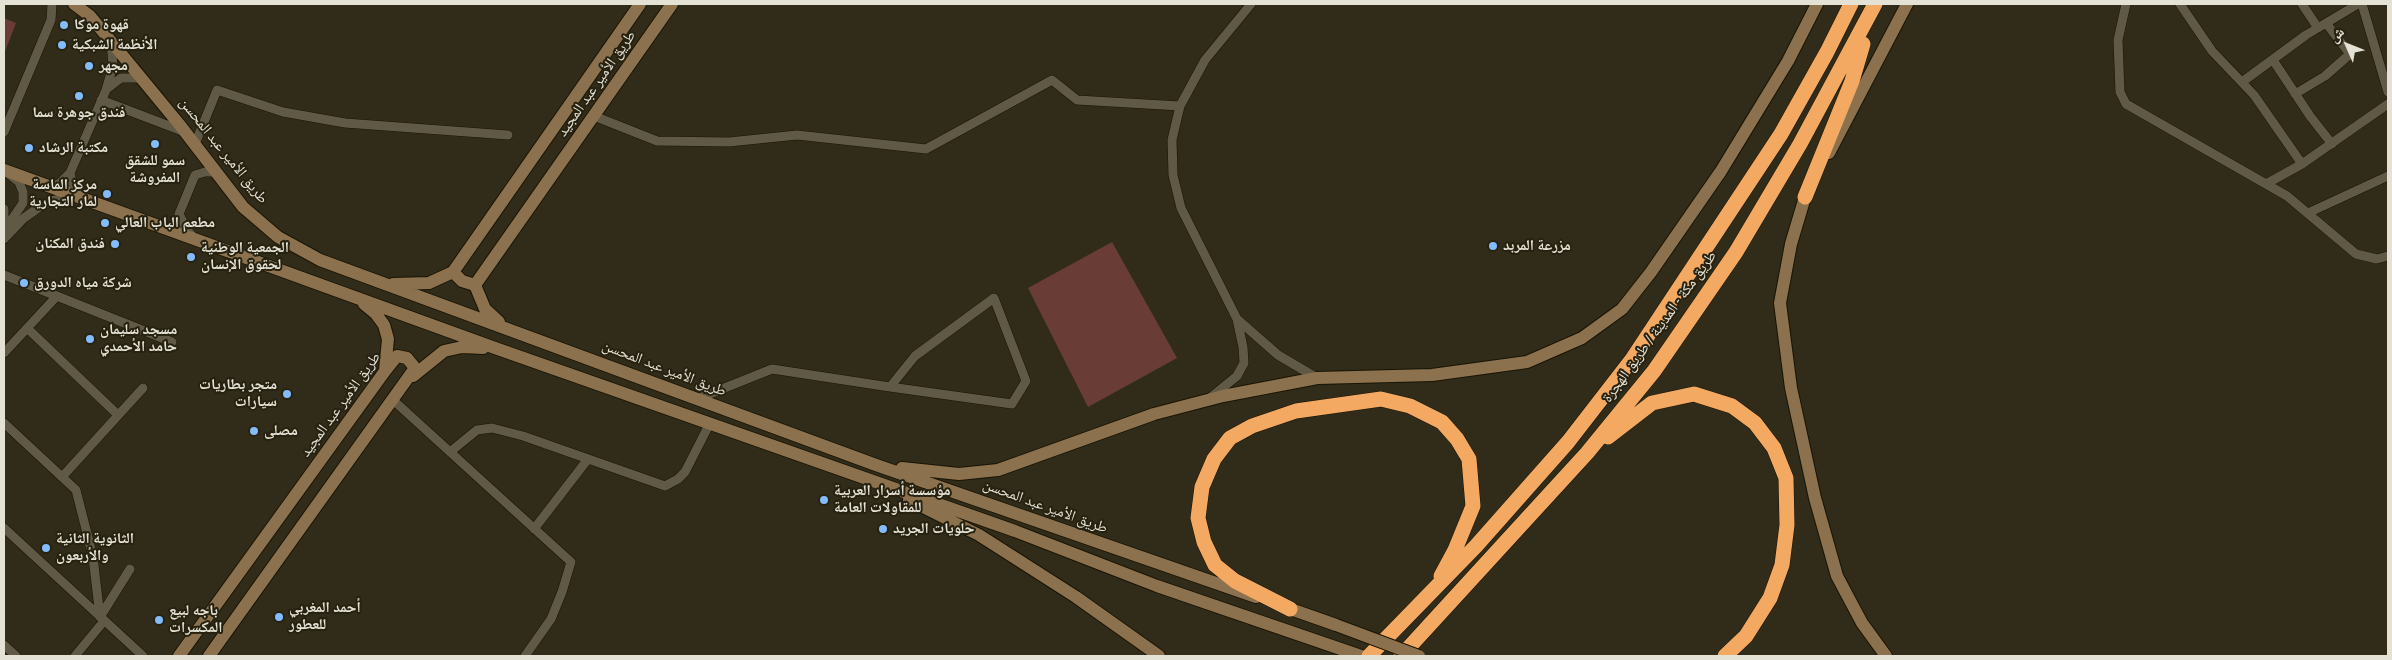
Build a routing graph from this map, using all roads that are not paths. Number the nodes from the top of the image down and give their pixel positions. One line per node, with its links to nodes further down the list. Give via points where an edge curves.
1 (52, 4): 27 (street, via 51,20)
2 (74, 4): 16 (main road, طريق الأمير عبد المحسن, via 90,16)
3 (640, 4): 47 (main road, طريق الأمير عبد المجيد)
4 (672, 4): 26 (main road, طريق الأمير عبد المجيد)
5 (1252, 4): 25 (street, via 1206,60)
6 (1817, 4): 60 (main road, via 1788,61 1721,171 1622,309 1582,338 1527,362 1432,375)
7 (1851, 4): 79 (highway, طريق مكة - المدينة / طريق الهجرة, via 1781,134 1634,358 1568,442)
8 (1874, 4): 39 (highway, via 1852,81); 71 (highway, طريق مكة - المدينة / طريق الهجرة, via 1800,144 1736,252 1654,371)
9 (1907, 4): 39 (main road)
10 (2126, 4): 37 (street, via 2118,40 2120,92 2126,104)
11 (2180, 4): 19 (street, via 2212,51)
12 (2302, 4): 15 (street)
13 (2358, 4): 15 (street)
14 (2362, 4): 21 (street)
15 (2322, 25): 17 (street); 22 (street, via 2350,54 2326,76)
16 (111, 42): 18 (main road, طريق الأمير عبد المحسن); 20 (street, via 113,66)
17 (2272, 60): 19 (street); 22 (street)
18 (142, 78): 20 (street, via 121,78); 28 (main road, طريق الأمير عبد المحسن)
19 (2242, 82): 32 (street)
20 (106, 90): 23 (street)
21 (2388, 92)
22 (2295, 94): 31 (street)
23 (101, 100): 28 (street); 35 (street)
24 (2388, 104): 31 (street)
25 (1180, 106): 26 (street, via 1077,100 1052,80 926,149 797,135 729,142 657,141); 53 (street, via 1172,140 1173,175 1181,208)
26 (594, 116): 50 (main road, طريق الأمير عبد المجيد)
27 (4, 132)
28 (186, 132): 30 (main road, طريق الأمير عبد المحسن)
29 (508, 134): 30 (street, via 344,123 283,112 217,90)
30 (195, 144): 34 (main road, طريق الأمير عبد المحسن)
31 (2332, 144): 32 (street)
32 (2302, 164): 37 (street)
33 (4, 170): 38 (main road); 43 (street, via 18,182 23,192 23,203)
34 (216, 172): 45 (street, via 195,175 179,214); 49 (main road, طريق الأمير عبد المحسن, via 244,207 278,237 320,260)
35 (70, 173): 38 (street); 40 (street)
36 (2388, 176): 42 (street)
37 (2266, 184): 42 (street)
38 (50, 188): 40 (main road)
39 (1805, 196): 95 (main road, via 1791,244 1780,304 1791,388 1815,498 1837,576 1862,623)
40 (78, 197): 44 (street, via 38,208); 45 (main road)
41 (4, 209): 43 (street)
42 (2308, 213): 46 (street, via 2356,254 2377,259)
43 (4, 231)
44 (4, 239)
45 (197, 240): 52 (main road)
46 (2388, 256)
47 (453, 272): 49 (main road, via 429,283); 50 (main road, via 462,281)
48 (4, 276): 51 (street)
49 (386, 284): 54 (main road, طريق الأمير عبد المحسن)
50 (475, 285): 54 (main road, via 485,309)
51 (56, 296): 55 (street); 56 (street)
52 (356, 298): 57 (main road); 59 (main road, via 376,314 384,326 388,340)
53 (1237, 319): 60 (street, via 1278,355); 65 (street, via 1244,364 1237,376)
54 (502, 326): 64 (main road, طريق الأمير عبد المحسن)
55 (27, 328): 58 (street); 67 (street)
56 (172, 342)
57 (495, 348): 61 (main road, via 462,347 444,351); 69 (main road)
58 (4, 352)
59 (385, 371): 61 (main road, طريق الأمير عبد المجيد, via 397,356 407,358 415,368); 86 (main road, طريق الأمير عبد المجيد)
60 (1318, 378): 65 (main road)
61 (404, 385): 66 (main road, طريق الأمير عبد المجيد)
62 (890, 387): 62 (street, via 1012,404 1026,380 994,298 915,356); 64 (street, via 772,369)
63 (143, 388): 67 (street)
64 (697, 399): 73 (main road, طريق الأمير عبد المحسن)
65 (1209, 399): 73 (main road, via 1154,414 998,470 958,474)
66 (393, 400): 70 (street); 87 (main road, طريق الأمير عبد المجيد)
67 (118, 415): 74 (street)
68 (4, 423): 74 (street)
69 (710, 423): 72 (street, via 685,472 665,486); 75 (main road)
70 (450, 452): 72 (street, via 477,430 492,428); 77 (street)
71 (1587, 453): 92 (highway, طريق مكة - المدينة / طريق الهجرة); 94 (highway, via 1652,403 1694,394 1732,406 1755,423 1774,448 1786,478 1787,525 1782,565 1770,598 1746,636)
72 (588, 459): 77 (street)
73 (876, 465): 80 (main road, طريق الأمير عبد المحسن)
74 (62, 477): 81 (street, via 76,490 82,506)
75 (873, 483): 89 (main road, via 979,535 1076,597); 90 (main road)
76 (4, 528): 81 (street)
77 (534, 529): 88 (street, via 571,562 551,619)
78 (130, 569): 81 (street)
79 (1432, 592): 80 (highway, via 1455,550 1473,506 1469,460 1442,422 1410,406 1382,400 1296,411 1252,426 1230,438 1214,459 1202,487 1198,518 1204,542 1215,565 1235,581); 91 (highway, طريق مكة - المدينة / طريق الهجرة)
80 (1290, 609): 93 (main road, طريق الأمير عبد المحسن, bridge)
81 (102, 619): 84 (street); 85 (street)
82 (4, 645): 83 (street)
83 (16, 656)
84 (75, 656)
85 (142, 656)
86 (179, 656)
87 (209, 656)
88 (525, 656)
89 (1159, 656)
90 (1361, 656)
91 (1369, 656)
92 (1400, 656)
93 (1419, 656)
94 (1725, 656)
95 (1886, 656)

